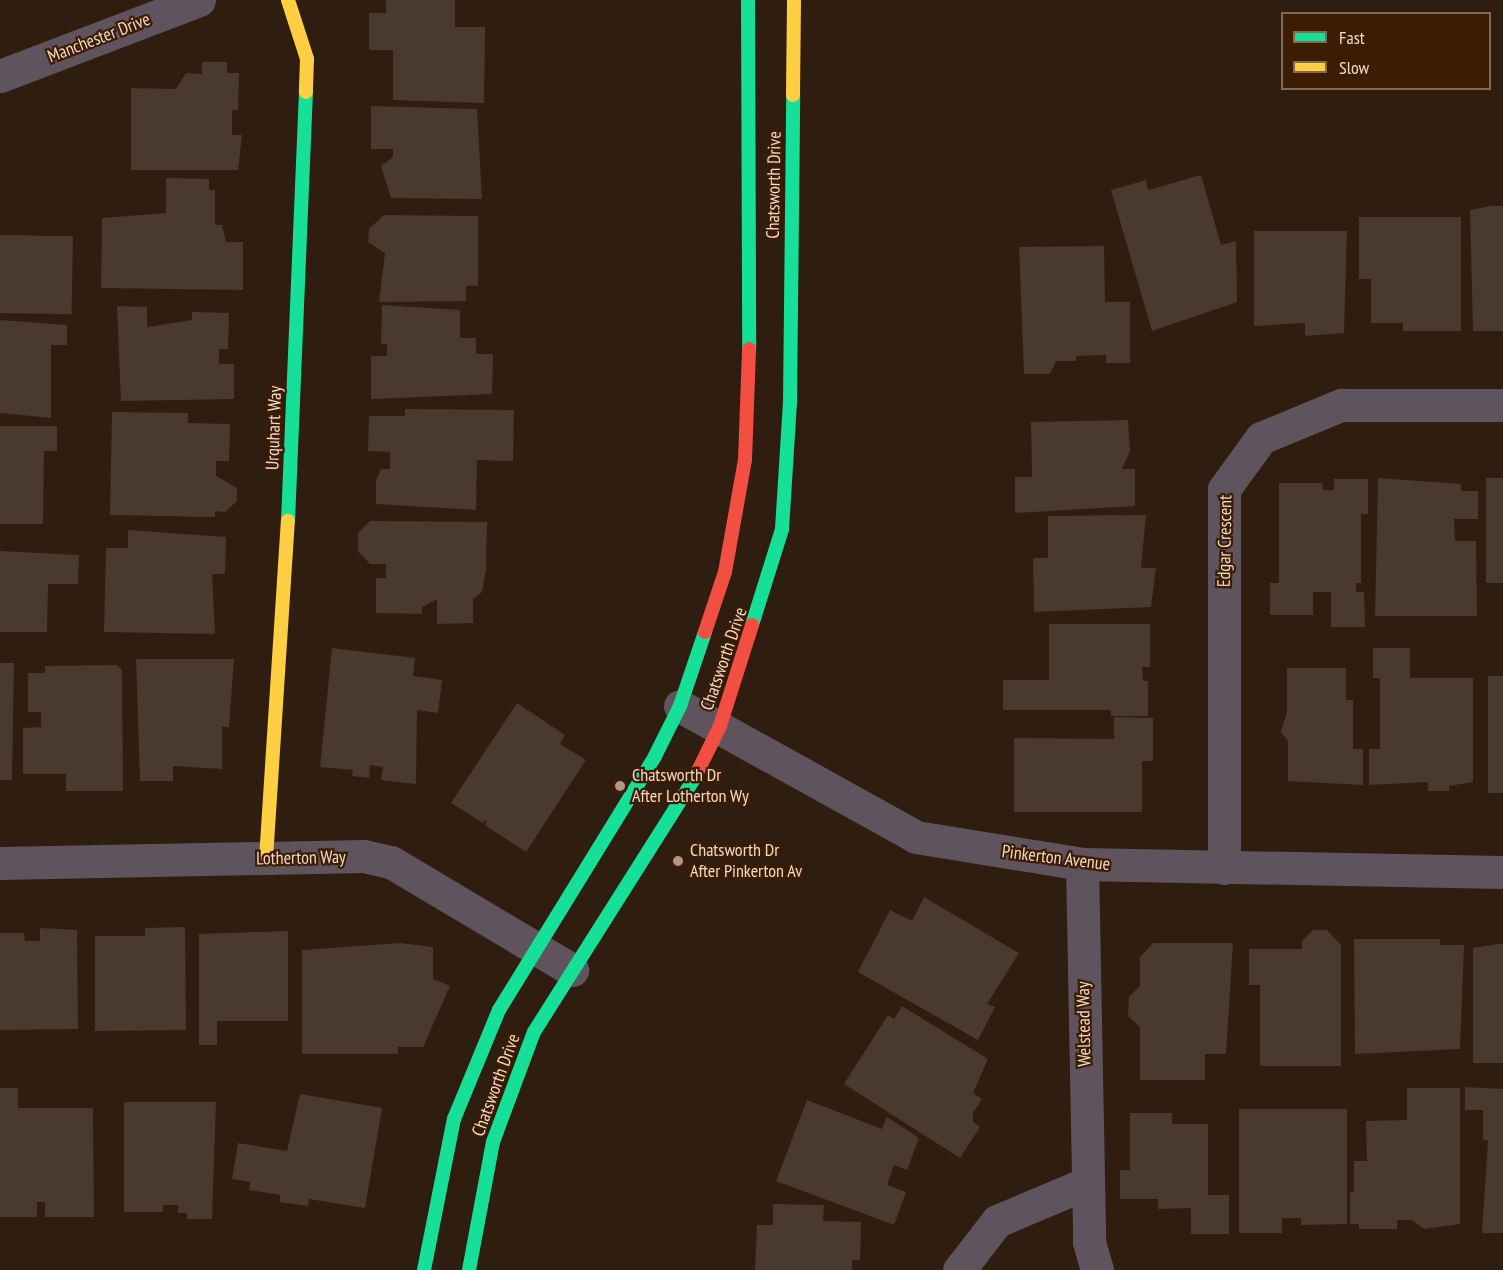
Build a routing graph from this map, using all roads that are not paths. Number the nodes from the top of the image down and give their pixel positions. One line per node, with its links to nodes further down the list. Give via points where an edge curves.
1 (199, 0): 5 (street, Manchester Drive)
2 (288, 0): 9 (street, Urquhart Way, via 307,59 282,681)
3 (748, 0): 7 (street, Chatsworth Drive, via 745,460 725,572)
4 (794, 0): 8 (street, Chatsworth Drive, via 790,403 783,519 762,605)
5 (0, 76)
6 (1503, 405): 12 (street, Edgar Crescent, via 1341,405 1261,438 1224,489)
7 (680, 706): 8 (street, Pinkerton Avenue); 14 (street, Chatsworth Drive, via 627,808)
8 (720, 726): 11 (street, Pinkerton Avenue, via 916,837); 15 (street, Chatsworth Drive, via 678,811)
9 (266, 859): 10 (street, Lotherton Way); 14 (street, Lotherton Way, via 364,856 391,862)
10 (0, 863)
11 (1082, 864): 12 (street, Pinkerton Avenue); 16 (street, Welstead Way)
12 (1224, 868): 13 (street, Pinkerton Avenue)
13 (1503, 872)
14 (535, 947): 15 (street, Lotherton Way); 17 (street, Chatsworth Drive, via 499,1010 454,1119)
15 (572, 970): 18 (street, Chatsworth Drive, via 534,1032 493,1142)
16 (1087, 1183): 19 (street, via 997,1221); 20 (street, Welstead Way, via 1089,1242)
17 (424, 1270)
18 (469, 1270)
19 (959, 1270)
20 (1097, 1270)

